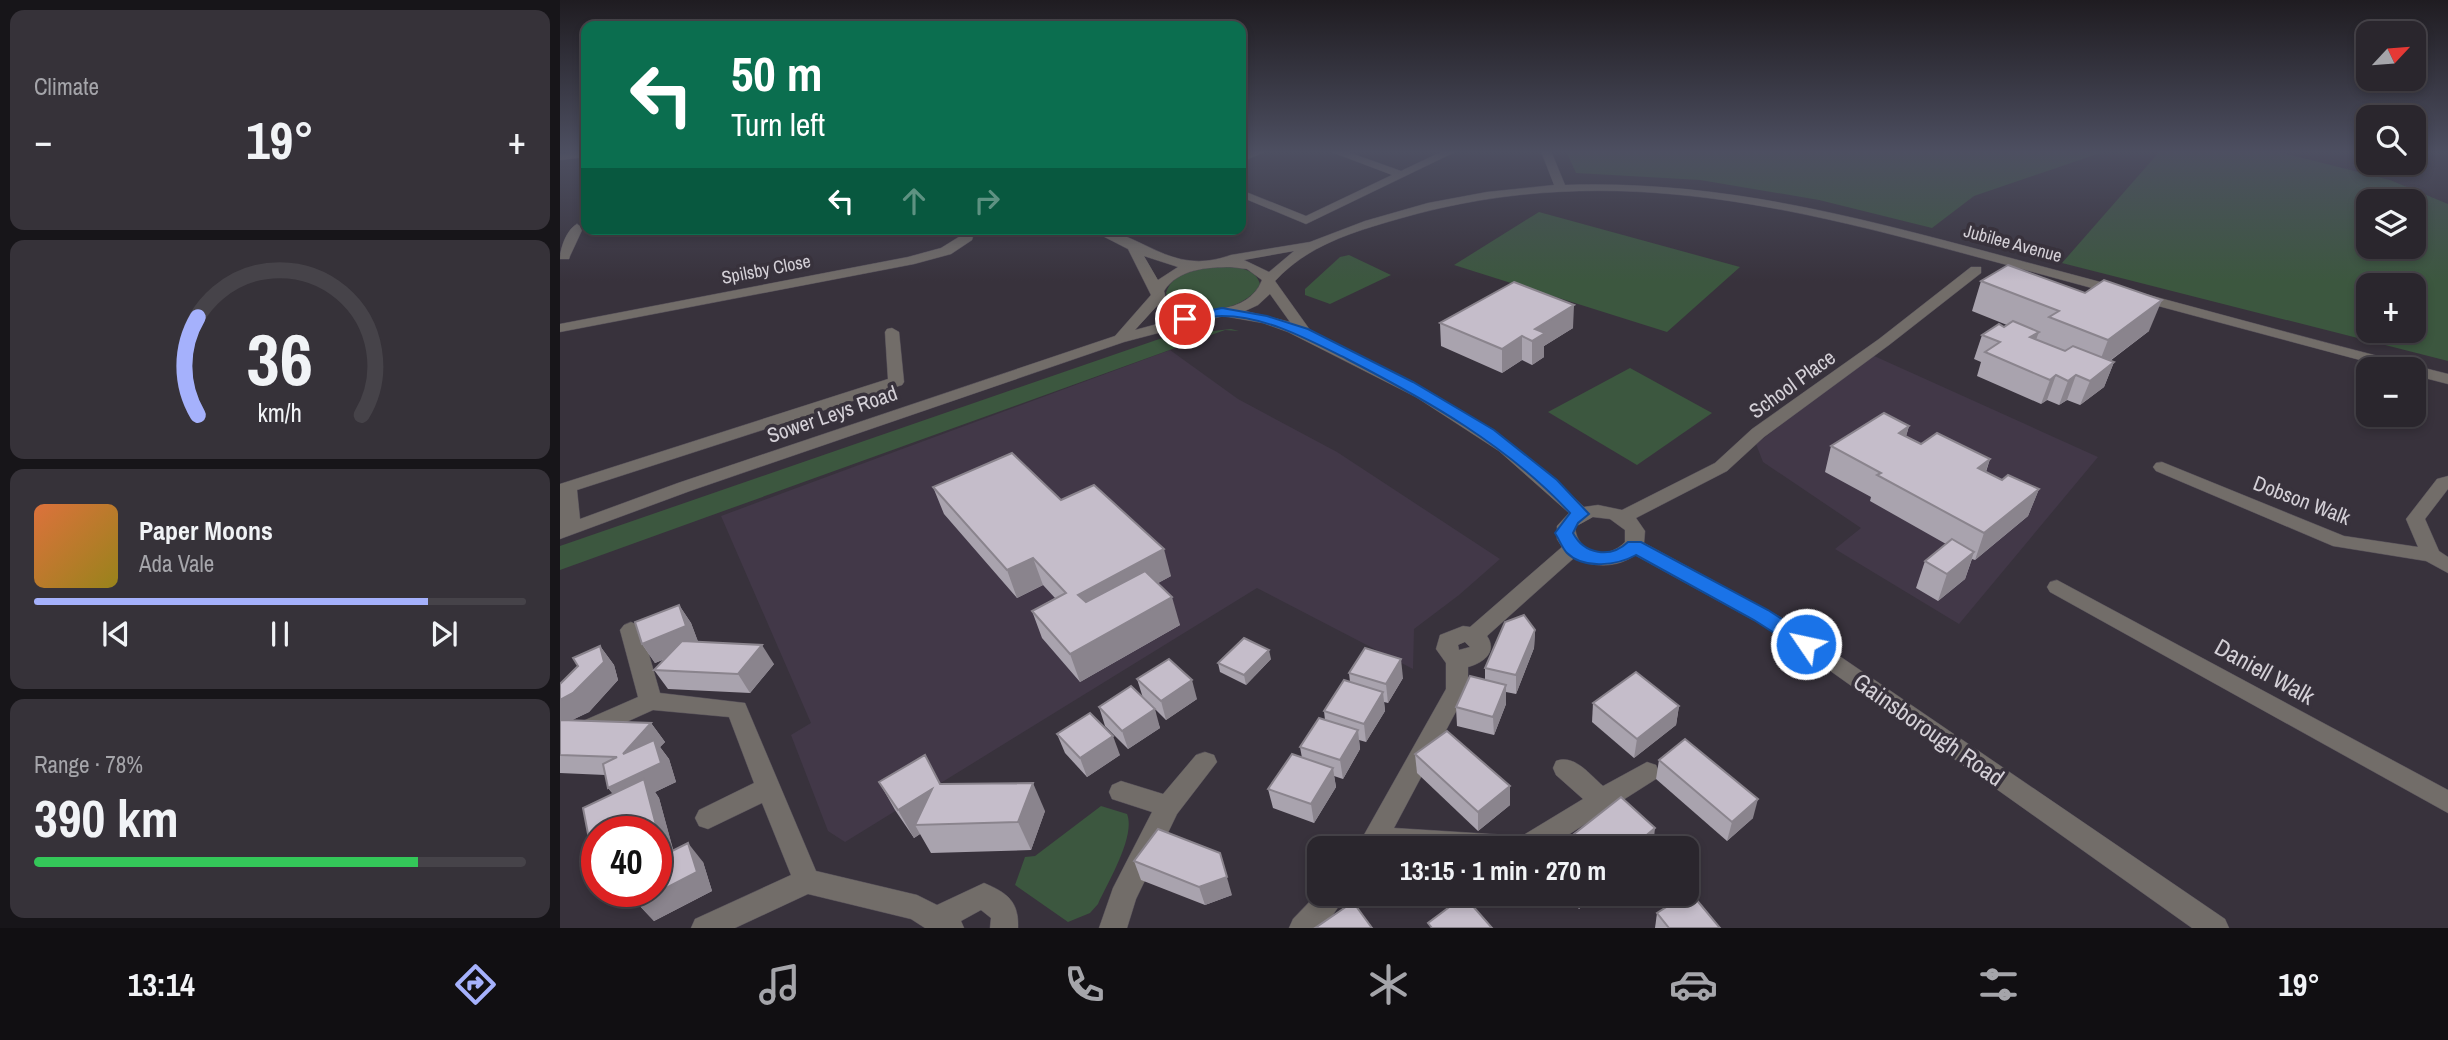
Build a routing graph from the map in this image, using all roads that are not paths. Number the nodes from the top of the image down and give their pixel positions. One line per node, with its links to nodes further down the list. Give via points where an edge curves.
1 (1246, 194): 2 (street, via 1306,220)
2 (1361, 194)
3 (1487, 194): 10 (street, Jubilee Avenue, via 1392,216)
4 (1731, 194): 23 (street, Jubilee Avenue, via 1797,206)
5 (581, 227): 7 (street)
6 (581, 229): 12 (street)
7 (560, 231)
8 (968, 235): 19 (street, Spilsby Close, via 946,251 909,261)
9 (1107, 235): 11 (street)
10 (1313, 244): 13 (street, Jubilee Avenue); 16 (street, Jubilee Avenue, via 1298,252)
11 (1134, 249): 14 (street); 17 (street)
12 (564, 256)
13 (1216, 263): 14 (street, Jubilee Avenue); 16 (street, via 1257,268)
14 (1194, 267): 17 (street, Sower Leys Road, via 1165,280)
15 (1976, 270): 30 (street, School Place, via 1758,433 1721,467)
16 (1269, 281): 18 (street, Jubilee Avenue, via 1256,300); 20 (street)
17 (1157, 294): 18 (street, via 1168,308 1181,312); 22 (street, Sower Leys Road)
18 (1218, 312): 20 (street); 22 (street, Sower Leys Road)
19 (560, 328)
20 (1303, 331): 29 (street, via 1408,385 1489,434 1552,484)
21 (892, 332): 28 (street, via 895,382)
22 (1119, 339): 31 (street, Sower Leys Road)
23 (2363, 357)
24 (2426, 374): 25 (street, Jubilee Avenue)
25 (2448, 379)
26 (2162, 467): 34 (street, Dobson Walk, via 2340,542)
27 (2448, 481): 34 (street, via 2415,519)
28 (564, 488): 31 (street)
29 (1580, 514): 30 (street, via 1602,511); 33 (street, via 1564,533)
30 (1624, 517): 32 (street, via 1636,531)
31 (566, 531)
32 (1634, 546): 33 (street, via 1606,559); 58 (street, Gainsborough Road, via 1784,628)
33 (1572, 549): 49 (street, via 1474,636 1481,643 1473,658 1457,659 1457,689)
34 (2431, 555): 35 (street, Dobson Walk)
35 (2448, 566)
36 (2057, 587): 46 (street, Daniell Walk, via 2087,594)
37 (631, 629): 38 (street)
38 (651, 701): 39 (street); 43 (street, via 737,709)
39 (560, 742)
40 (1205, 762): 47 (street)
41 (1565, 768): 45 (street)
42 (1647, 772): 45 (street)
43 (768, 788): 48 (street); 51 (street)
44 (1121, 792): 47 (street)
45 (1602, 800): 50 (street)
46 (2448, 802)
47 (1168, 806): 56 (street, via 1123,897)
48 (708, 818)
49 (1377, 836)
50 (1544, 836)
51 (807, 881): 53 (street, via 918,908); 54 (street)
52 (1324, 906): 57 (street)
53 (944, 924): 55 (street, via 964,904 984,896 1004,912)
54 (705, 928)
55 (1004, 928)
56 (1113, 928)
57 (1303, 928)
58 (2215, 928)

